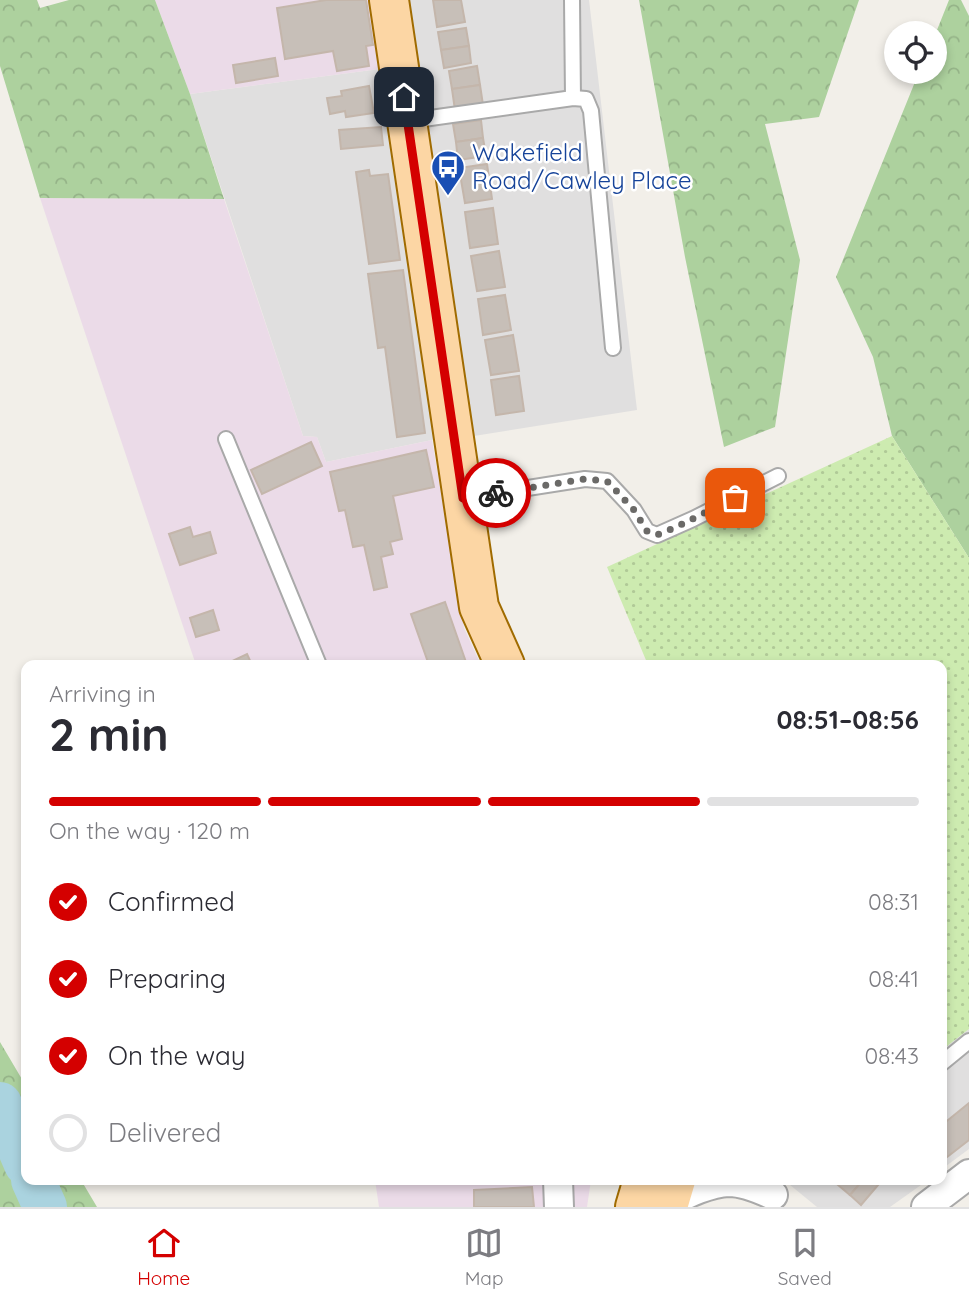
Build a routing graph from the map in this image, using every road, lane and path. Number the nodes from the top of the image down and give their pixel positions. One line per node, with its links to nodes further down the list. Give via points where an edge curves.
1 (389, 0): 4 (main road)
2 (572, 0): 3 (lane)
3 (573, 98): 4 (lane); 5 (lane, via 586,99 591,111)
4 (407, 121): 8 (main road)
5 (613, 348)
6 (226, 439): 9 (lane)
7 (778, 476): 8 (lane, via 657,535 647,531 607,481 585,479)
8 (463, 498): 10 (main road, via 480,607)
9 (317, 660)
10 (503, 660)
11 (969, 1041): 12 (lane)
12 (947, 1059)
13 (954, 1180): 20 (street)
14 (558, 1185): 19 (street)
15 (715, 1185): 18 (street)
16 (747, 1185): 17 (street)
17 (772, 1194)
18 (659, 1195)
19 (559, 1207)
20 (926, 1207)

